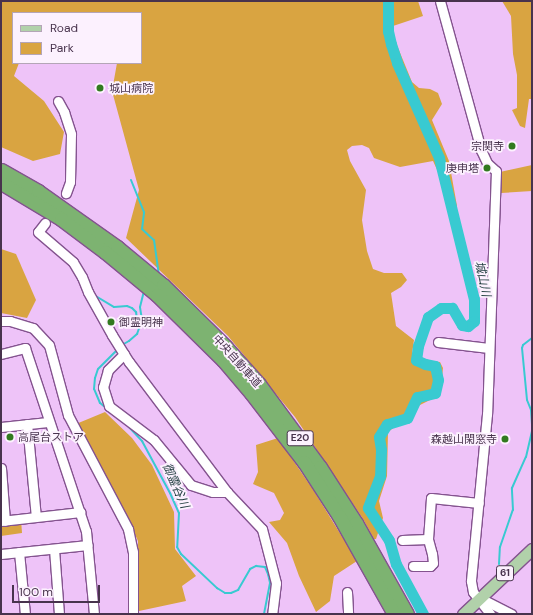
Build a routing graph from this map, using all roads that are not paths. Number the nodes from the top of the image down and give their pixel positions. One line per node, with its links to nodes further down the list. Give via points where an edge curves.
1 (440, 1): 11 (street, via 481,150 487,163 496,171)
2 (58, 101): 5 (street, via 71,134 70,182)
3 (1, 170): 7 (highway, 中央自動車道 / E20, via 79,219)
4 (1, 183): 7 (highway, 中央自動車道 / E20)
5 (66, 193)
6 (45, 223): 12 (street, via 38,232 73,262)
7 (146, 277): 8 (highway, 中央自動車道 / E20)
8 (160, 290): 39 (highway, 中央自動車道 / E20, via 223,360 291,445 339,516); 40 (highway, 中央自動車道 / E20, via 226,347 289,422 356,523)
9 (1, 321): 36 (street, via 33,328 49,345 68,415 128,528 133,552)
10 (438, 342): 11 (street)
11 (489, 348): 19 (street)
12 (121, 350): 18 (street); 18 (street, via 108,370 104,387 109,406 154,440 191,486 213,492)
13 (1, 354): 14 (street, via 25,348)
14 (48, 422): 15 (street); 20 (street)
15 (27, 424): 16 (street); 21 (street)
16 (1, 427)
17 (1, 468): 22 (street)
18 (227, 492): 37 (street, via 262,529 276,583)
19 (479, 503): 23 (street, via 431,498); 32 (street, via 471,581)
20 (80, 512): 21 (street); 25 (street)
21 (36, 517): 22 (street)
22 (3, 521)
23 (428, 539): 24 (street); 30 (street, via 433,563 430,566)
24 (402, 540)
25 (88, 545): 26 (street); 35 (street)
26 (54, 549): 28 (street); 34 (street)
27 (532, 549): 32 (main road, 61)
28 (19, 552): 29 (street); 33 (street)
29 (1, 554)
30 (413, 566)
31 (347, 592): 38 (street)
32 (479, 598): 41 (main road, 61); 42 (street); 43 (street)
33 (25, 614)
34 (59, 614)
35 (94, 614)
36 (134, 614)
37 (272, 614)
38 (348, 614)
39 (394, 614)
40 (407, 614)
41 (463, 614)
42 (490, 614)
43 (511, 614)

